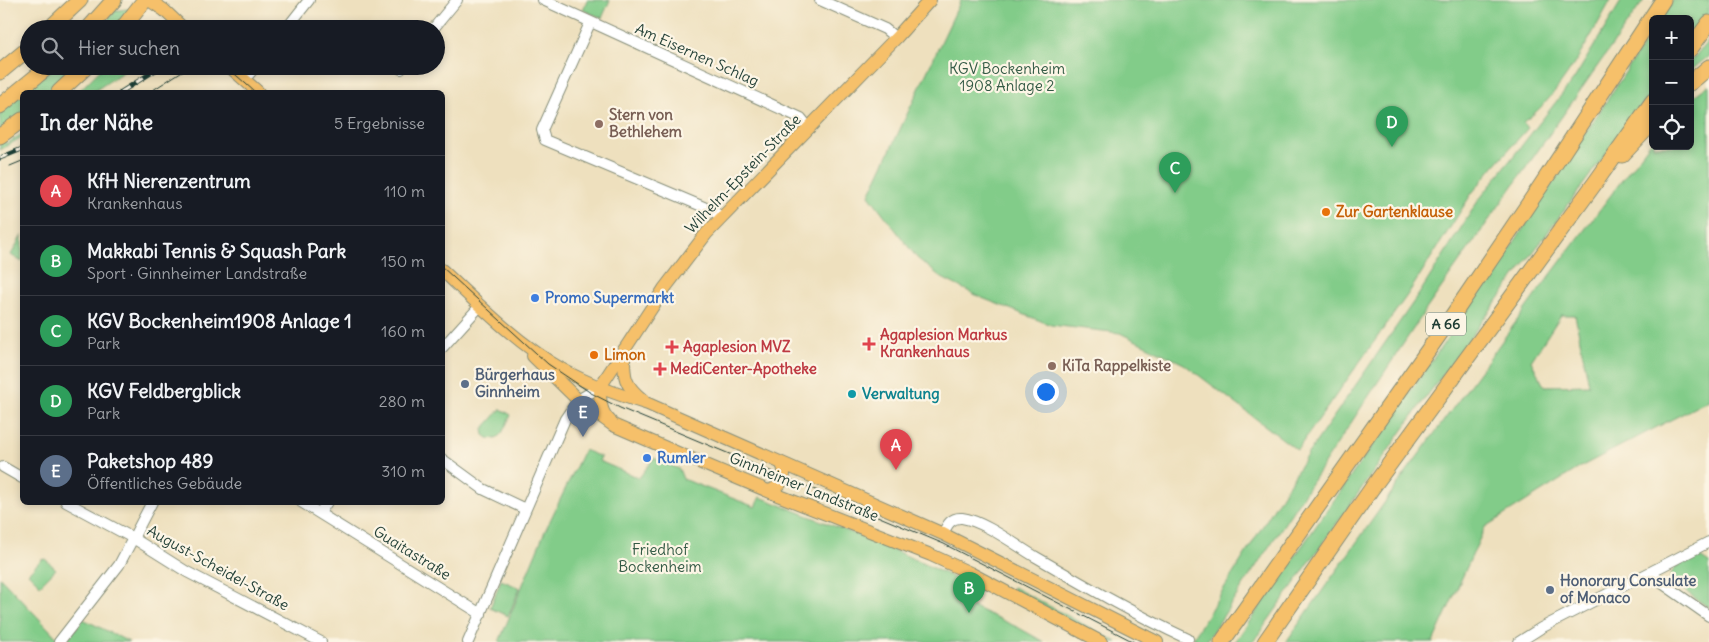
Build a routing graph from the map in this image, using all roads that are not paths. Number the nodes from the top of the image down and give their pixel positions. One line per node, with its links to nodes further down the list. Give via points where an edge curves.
1 (80, 0): 12 (highway)
2 (114, 0): 13 (highway)
3 (145, 0): 11 (main road); 14 (highway); 15 (main road)
4 (164, 0): 11 (main road)
5 (309, 0): 17 (street)
6 (457, 0): 18 (street)
7 (543, 0): 19 (street, Am Eisernen Schlag)
8 (820, 0): 21 (street, via 884,29)
9 (930, 0): 21 (main road, Wilhelm-Epstein-Straße)
10 (1663, 0): 74 (highway, A 66, via 1453,314)
11 (171, 16): 16 (main road)
12 (59, 20)
13 (96, 20)
14 (129, 20)
15 (164, 20)
16 (175, 20)
17 (293, 20)
18 (440, 20)
19 (590, 23): 38 (street, Am Eisernen Schlag, via 801,118); 41 (street, via 542,130 543,138 711,210)
20 (1709, 23): 22 (highway)
21 (896, 38): 38 (main road, Wilhelm-Epstein-Straße)
22 (1694, 44)
23 (20, 55): 25 (highway)
24 (1709, 67): 30 (highway)
25 (0, 72)
26 (38, 75): 35 (highway)
27 (77, 75): 32 (highway)
28 (239, 75): 31 (main road)
29 (248, 75): 31 (street)
30 (1694, 79)
31 (244, 80): 33 (main road)
32 (61, 90)
33 (256, 90)
34 (1650, 105): 40 (highway, A 66)
35 (0, 106)
36 (20, 121): 39 (highway)
37 (1649, 126): 40 (highway)
38 (809, 128): 41 (main road, Wilhelm-Epstein-Straße)
39 (0, 136)
40 (1595, 183): 75 (highway, A 66, via 1372,488)
41 (722, 218): 46 (main road, Wilhelm-Epstein-Straße, via 678,268)
42 (445, 273): 43 (main road, Ginnheimer Landstraße)
43 (480, 306): 44 (main road, Ginnheimer Landstraße); 45 (street)
44 (514, 335): 47 (main road, Ginnheimer Landstraße, via 554,364); 48 (main road, Ginnheimer Landstraße)
45 (445, 345)
46 (624, 350): 47 (main road, Wilhelm-Epstein-Straße); 49 (main road, via 627,385)
47 (600, 388): 48 (street); 49 (main road, Ginnheimer Landstraße); 50 (main road, via 603,413)
48 (578, 400): 50 (main road, Ginnheimer Landstraße); 60 (street, via 561,428)
49 (648, 404): 52 (main road, Ginnheimer Landstraße)
50 (613, 425): 55 (main road, Ginnheimer Landstraße)
51 (445, 461): 60 (street, via 483,489)
52 (782, 464): 55 (main road, via 785,472 782,482); 62 (main road, Ginnheimer Landstraße)
53 (3, 467): 54 (street)
54 (20, 477)
55 (769, 491): 72 (main road, Ginnheimer Landstraße, via 931,555)
56 (72, 505): 63 (street)
57 (150, 505): 63 (street)
58 (307, 505): 61 (street, Guaitastraße)
59 (325, 505): 61 (street)
60 (525, 509): 66 (street)
61 (320, 513): 66 (street, Guaitastraße)
62 (943, 534): 68 (street, via 952,520 962,518 971,521); 73 (main road, Ginnheimer Landstraße)
63 (133, 538): 69 (street, August-Scheidel-Straße, via 119,565); 70 (street, August-Scheidel-Straße, via 188,572)
64 (1708, 545): 65 (street)
65 (1652, 572): 67 (street, via 1659,582); 76 (street)
66 (481, 614): 71 (street)
67 (1709, 616)
68 (1188, 639)
69 (59, 642)
70 (321, 642)
71 (468, 642)
72 (1101, 642)
73 (1157, 642)
74 (1222, 642)
75 (1265, 642)
76 (1519, 642)

